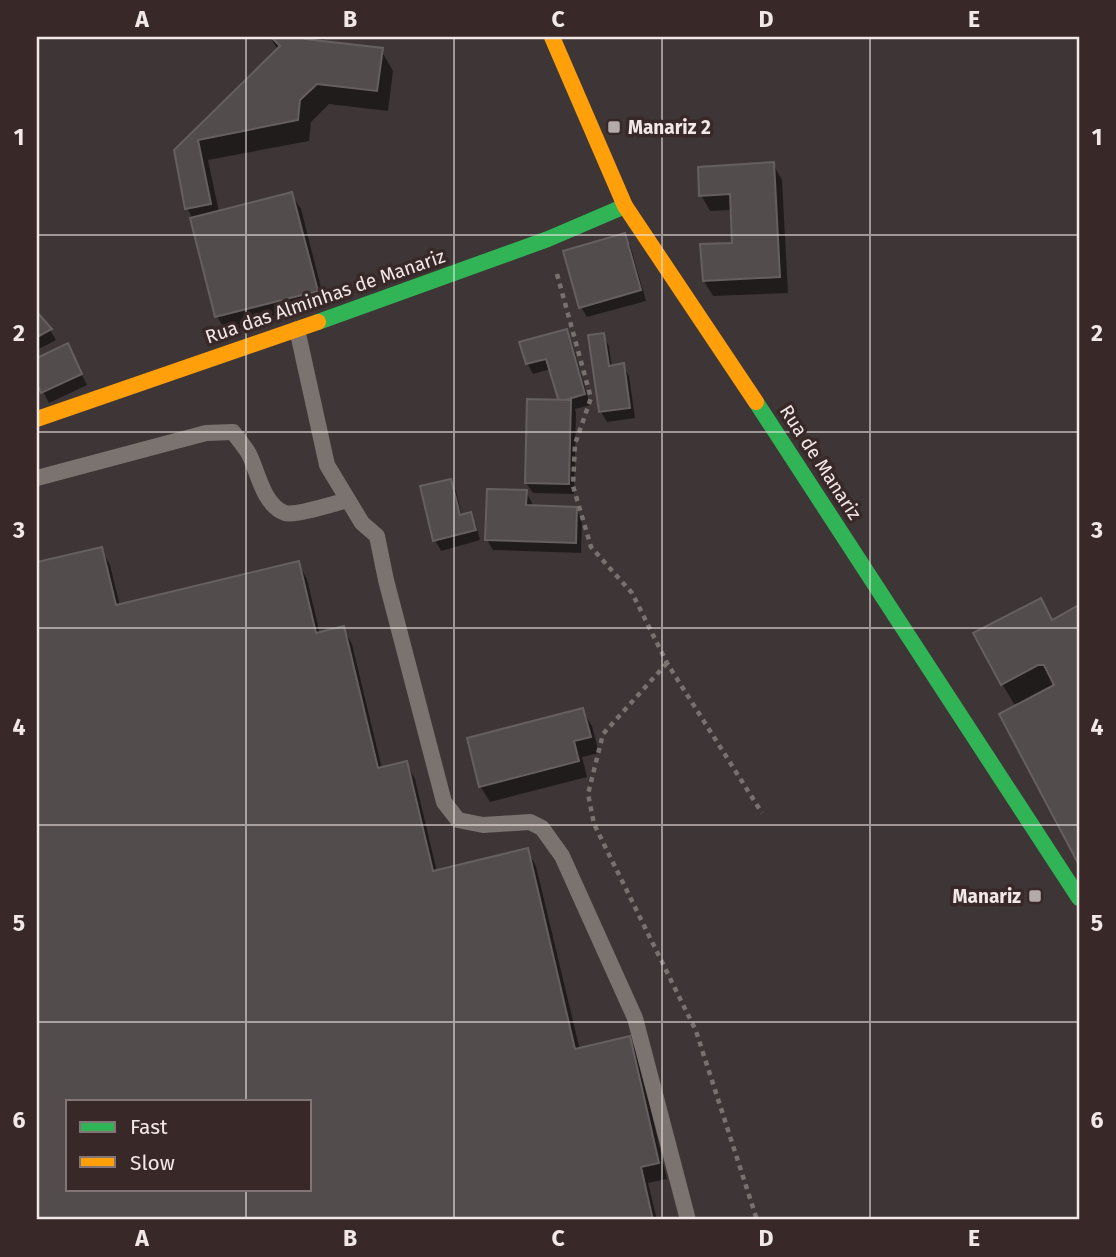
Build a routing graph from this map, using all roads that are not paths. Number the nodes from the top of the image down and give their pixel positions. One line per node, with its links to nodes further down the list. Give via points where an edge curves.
1 (552, 37): 2 (street, Rua de Manariz)
2 (625, 206): 3 (street, Rua das Alminhas de Manariz, via 548,239); 7 (street, Rua de Manariz)
3 (297, 329): 4 (street, Rua das Alminhas de Manariz); 6 (lane, via 327,465)
4 (37, 419)
5 (37, 478): 6 (lane, via 206,433 233,432 274,507 287,514)
6 (348, 499): 8 (lane, via 362,523 377,536 444,802 458,820 483,825 530,822 542,828 562,856 635,1018)
7 (1079, 898)
8 (688, 1220)

